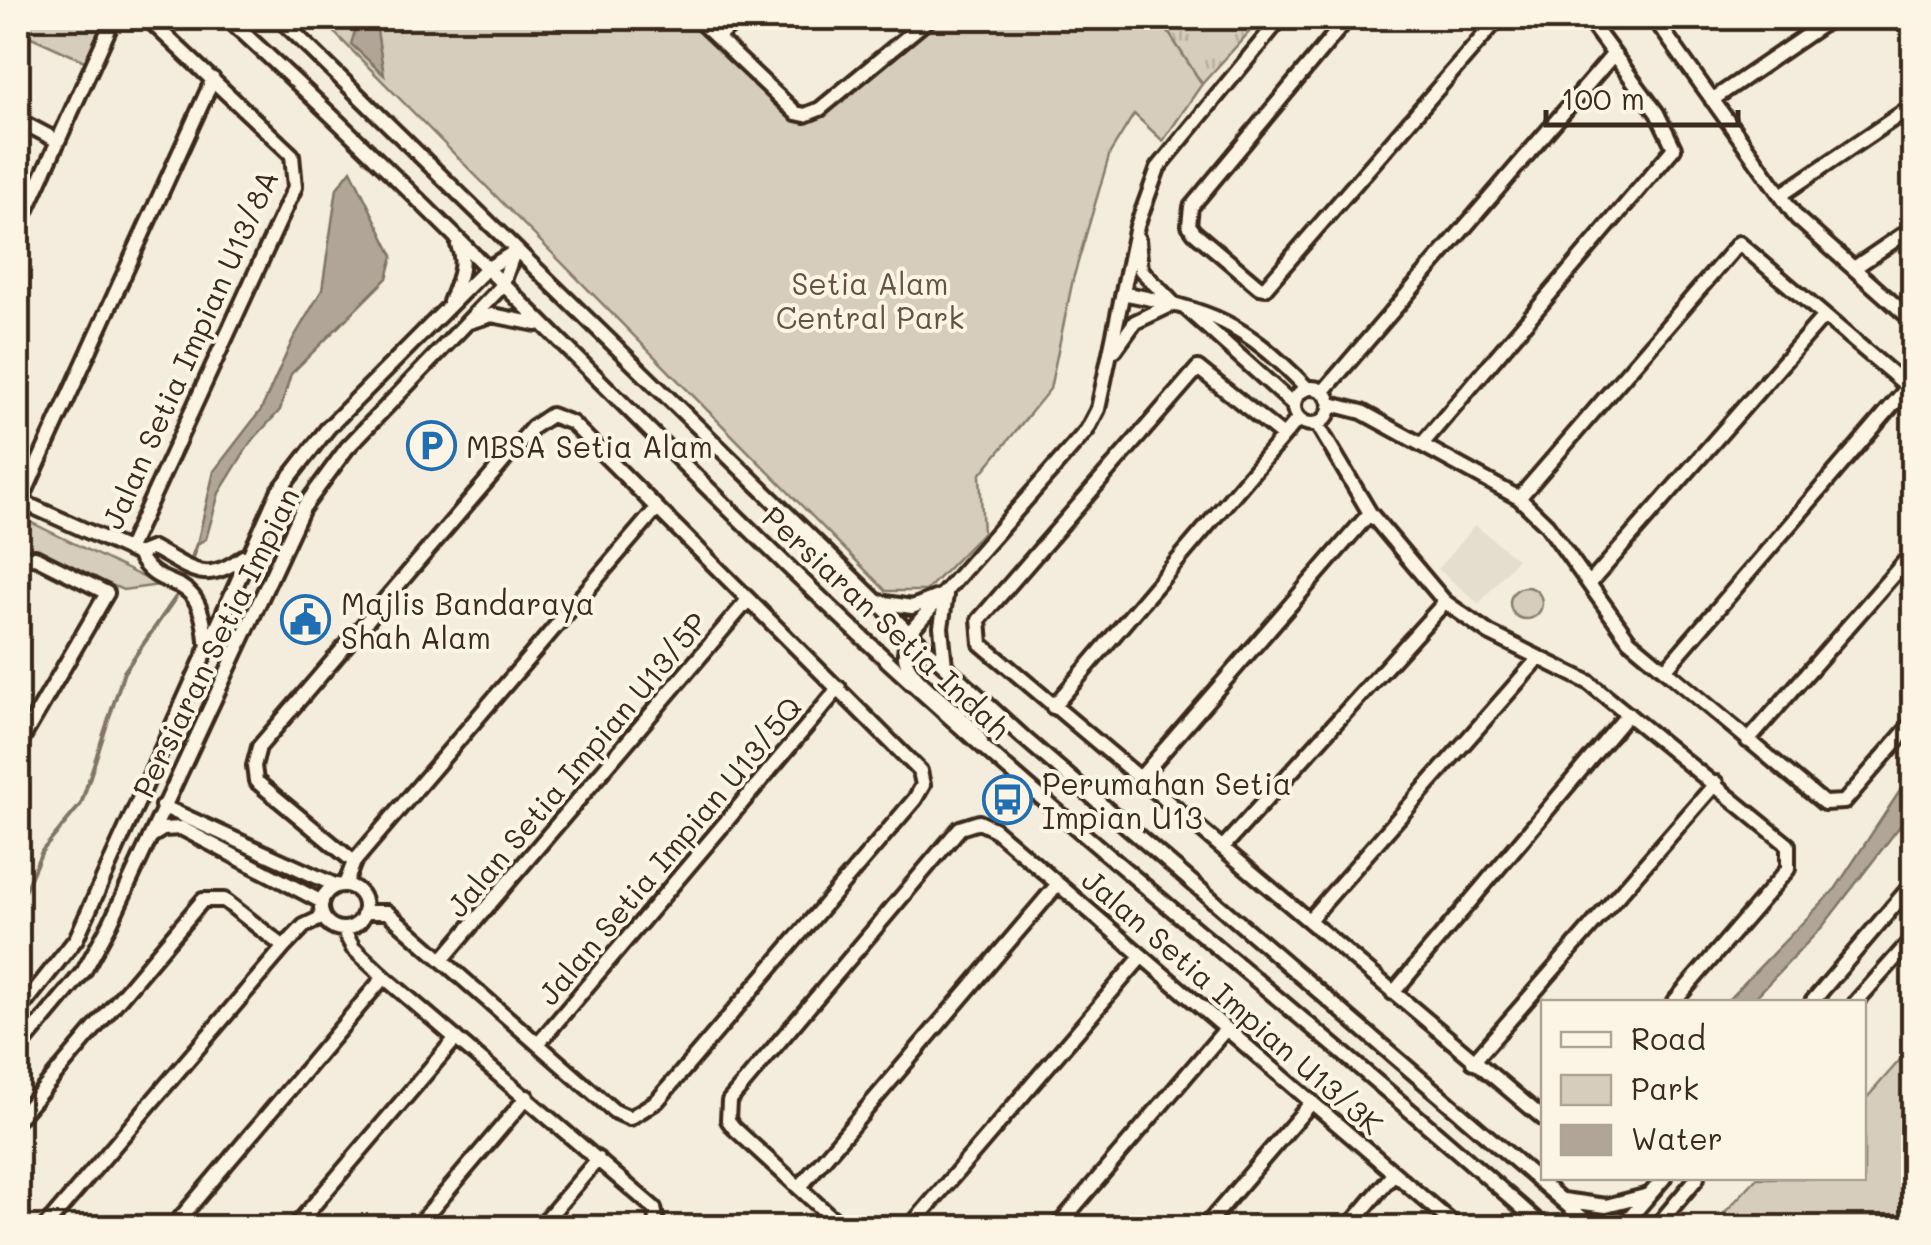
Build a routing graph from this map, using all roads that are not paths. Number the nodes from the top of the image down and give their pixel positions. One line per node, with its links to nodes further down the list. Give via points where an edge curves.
1 (114, 18): 20 (street)
2 (148, 18): 16 (street)
3 (227, 18): 25 (street, Persiaran Setia Indah)
4 (279, 18): 26 (street, Persiaran Setia Indah)
5 (696, 18): 14 (street)
6 (740, 18): 14 (street)
7 (930, 18): 14 (street, via 805,116)
8 (1281, 18): 22 (street, via 1158,168)
9 (1348, 18): 10 (street, via 1191,207 1194,232 1260,287)
10 (1499, 18)
11 (1587, 18): 15 (street)
12 (1654, 18): 17 (street)
13 (1832, 18): 17 (street)
14 (717, 37)
15 (1612, 56): 40 (street); 44 (street, via 1657,113 1674,148)
16 (213, 80): 46 (street); 50 (street, Jalan Setia Impian U13/8A, via 292,154 295,187)
17 (1712, 100): 21 (street)
18 (1914, 104): 21 (street)
19 (18, 120): 20 (street)
20 (58, 141): 24 (street)
21 (1780, 196): 27 (street)
22 (1137, 226): 30 (street); 31 (street, via 1141,270)
23 (1914, 227): 27 (street)
24 (18, 229)
25 (455, 240): 28 (street, Persiaran Setia Indah); 32 (street, via 463,256 461,274)
26 (514, 252): 28 (street, Persiaran Setia Impian); 29 (street, Persiaran Setia Impian); 56 (street, Persiaran Setia Indah)
27 (1854, 268): 34 (street)
28 (485, 270): 29 (street, Persiaran Setia Indah); 32 (street, Persiaran Setia Impian)
29 (502, 286): 35 (street, Persiaran Setia Impian); 36 (street, Persiaran Setia Indah)
30 (1123, 294): 31 (street); 37 (street)
31 (1180, 306): 37 (street, via 1135,322); 38 (street, via 1236,325); 41 (street)
32 (447, 309): 51 (street, Persiaran Setia Impian, via 328,428 278,492)
33 (1824, 316): 39 (street); 45 (street, via 1738,242); 53 (street)
34 (1914, 322)
35 (464, 324): 36 (street, via 492,315); 70 (street, Persiaran Setia Impian, via 347,448 303,508)
36 (540, 324): 69 (street, Persiaran Setia Indah)
37 (1109, 361): 54 (street, via 1087,430)
38 (1308, 388): 40 (street); 41 (street)
39 (1911, 390): 62 (street)
40 (1327, 398): 42 (street, via 1328,415); 44 (street)
41 (1296, 412): 42 (street); 43 (street)
42 (1317, 424): 48 (street)
43 (1283, 436): 64 (street); 64 (street, via 1198,368 979,620 981,644)
44 (1423, 443): 45 (street)
45 (1519, 498): 53 (street)
46 (19, 500): 50 (street)
47 (658, 508): 55 (street); 79 (street); 79 (street, via 572,423 551,415 533,427 433,543 259,747 254,766 262,788)
48 (1370, 514): 57 (street); 71 (street)
49 (1914, 551): 67 (street)
50 (133, 552): 51 (street, via 153,548 203,574 222,572); 59 (street, via 145,566 194,592 204,610)
51 (247, 554): 59 (street, Persiaran Setia Impian)
52 (18, 560): 68 (street, via 35,557 103,587 106,602)
53 (1590, 582): 62 (street, via 1629,640)
54 (946, 592): 56 (street, via 912,607); 58 (street); 61 (street)
55 (748, 600): 63 (street); 92 (street, Jalan Setia Impian U13/5P)
56 (877, 602): 58 (street, Persiaran Setia Indah)
57 (1445, 602): 60 (street); 77 (street)
58 (909, 633): 61 (street, Persiaran Setia Indah); 69 (street, via 904,656 910,670 974,727)
59 (206, 642): 84 (street, Persiaran Setia Impian)
60 (1538, 658): 65 (street, via 1588,682); 87 (street)
61 (945, 666): 117 (street, Persiaran Setia Indah)
62 (1665, 670): 67 (street)
63 (839, 688): 103 (street, Jalan Setia Impian U13/5Q); 103 (street, via 920,772 923,784 915,799 657,1102 630,1118 614,1111)
64 (1053, 706): 71 (street)
65 (1628, 714): 72 (street); 94 (street)
66 (1914, 721): 67 (street, via 1844,802 1814,797)
67 (1748, 741)
68 (18, 746)
69 (984, 749): 118 (street, Persiaran Setia Indah)
70 (176, 776): 73 (street, Persiaran Setia Impian); 74 (street, via 173,802)
71 (1140, 778): 77 (street)
72 (1716, 783): 95 (street, via 1788,845 1788,868); 105 (street)
73 (162, 806): 74 (street); 75 (street, Persiaran Setia Impian); 84 (street, via 141,814)
74 (191, 818): 76 (street)
75 (146, 840): 78 (street, via 163,828 181,828); 99 (street, Persiaran Setia Impian, via 92,956)
76 (239, 842): 78 (street); 82 (street)
77 (1224, 846): 87 (street)
78 (233, 857): 83 (street)
79 (354, 862): 82 (street)
80 (1914, 882): 96 (street)
81 (1058, 884): 91 (street, Jalan Setia Impian U13/3K); 115 (street); 115 (street, Jalan Setia Impian U13/3K, via 994,829 980,822 960,828 736,1090 727,1111 734,1128)
82 (341, 886): 83 (street); 85 (street, via 359,891)
83 (322, 902): 86 (street)
84 (92, 908): 98 (street, Persiaran Setia Impian, via 58,966)
85 (364, 912): 88 (street); 92 (street, via 387,912)
86 (323, 917): 88 (street); 90 (street)
87 (1309, 920): 94 (street)
88 (342, 929): 93 (street)
89 (1914, 937): 97 (street)
90 (284, 947): 109 (street, via 224,900 203,900); 120 (street)
91 (1142, 956): 100 (street, Jalan Setia Impian U13/3K); 126 (street)
92 (442, 960): 103 (street)
93 (384, 977): 102 (street); 121 (street)
94 (1393, 993): 105 (street)
95 (1676, 1000)
96 (1814, 1000)
97 (1858, 1000)
98 (18, 1012)
99 (42, 1022): 101 (street); 104 (street, Persiaran Setia Impian)
100 (1226, 1029): 107 (street, Jalan Setia Impian U13/3K); 127 (street)
101 (18, 1034)
102 (456, 1038): 106 (street); 122 (street)
103 (538, 1044)
104 (18, 1050)
105 (1473, 1062): 108 (street)
106 (527, 1097): 110 (street); 123 (street)
107 (1312, 1102): 111 (street, Jalan Setia Impian U13/3K); 128 (street)
108 (1541, 1118)
109 (18, 1119)
110 (598, 1159): 119 (street, via 654,1208); 124 (street)
111 (1394, 1173): 129 (street); 130 (street, Jalan Setia Impian U13/3K)
112 (1662, 1180): 116 (street)
113 (1695, 1180): 133 (street)
114 (1695, 1180): 134 (street)
115 (799, 1188): 125 (street)
116 (1649, 1195): 117 (street, via 1606,1206); 132 (street)
117 (1561, 1200): 131 (street, Persiaran Setia Indah)
118 (1541, 1225)
119 (658, 1226)
120 (44, 1228)
121 (172, 1228)
122 (294, 1228)
123 (416, 1228)
124 (539, 1228)
125 (843, 1228)
126 (909, 1228)
127 (1056, 1228)
128 (1204, 1228)
129 (1348, 1228)
130 (1458, 1228)
131 (1594, 1228)
132 (1621, 1228)
133 (1655, 1228)
134 (1668, 1228)

